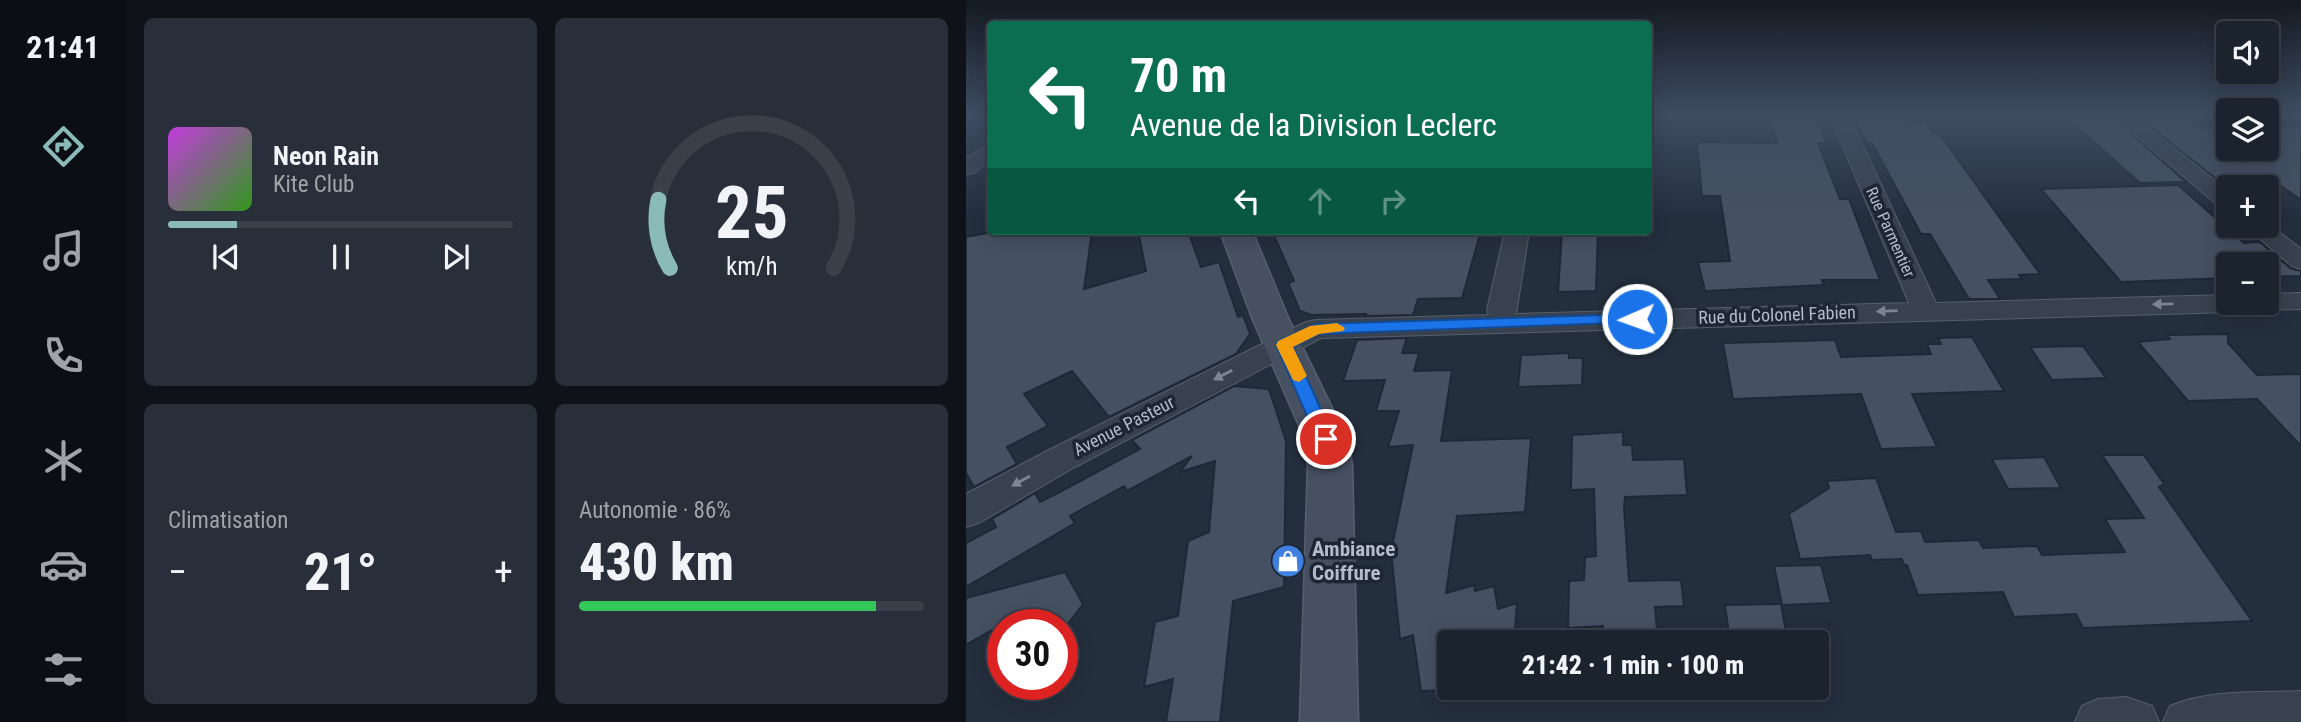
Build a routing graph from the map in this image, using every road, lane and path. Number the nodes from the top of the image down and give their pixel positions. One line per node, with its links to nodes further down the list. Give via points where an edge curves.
1 (980, 150): 4 (street)
2 (1854, 150): 13 (street, Rue Parmentier)
3 (2164, 150): 5 (street)
4 (966, 168)
5 (2216, 192)
6 (1238, 235): 15 (street)
7 (1516, 235): 14 (street, via 1501,310)
8 (2272, 238): 9 (street)
9 (2301, 261)
10 (2301, 301): 11 (street)
11 (2279, 302)
12 (2216, 303): 13 (street, Rue du Colonel Fabien, one-way to 13)
13 (1926, 310): 14 (street, Rue du Colonel Fabien, one-way to 14)
14 (1505, 323): 15 (street, Rue du Colonel Fabien, via 1316,329)
15 (1284, 345): 16 (street, Avenue Pasteur, one-way to 16); 18 (street, via 1326,439 1330,465)
16 (966, 512)
17 (2301, 714): 21 (street)
18 (1329, 722)
19 (2098, 722): 20 (street)
20 (2136, 722)
21 (2186, 722)

